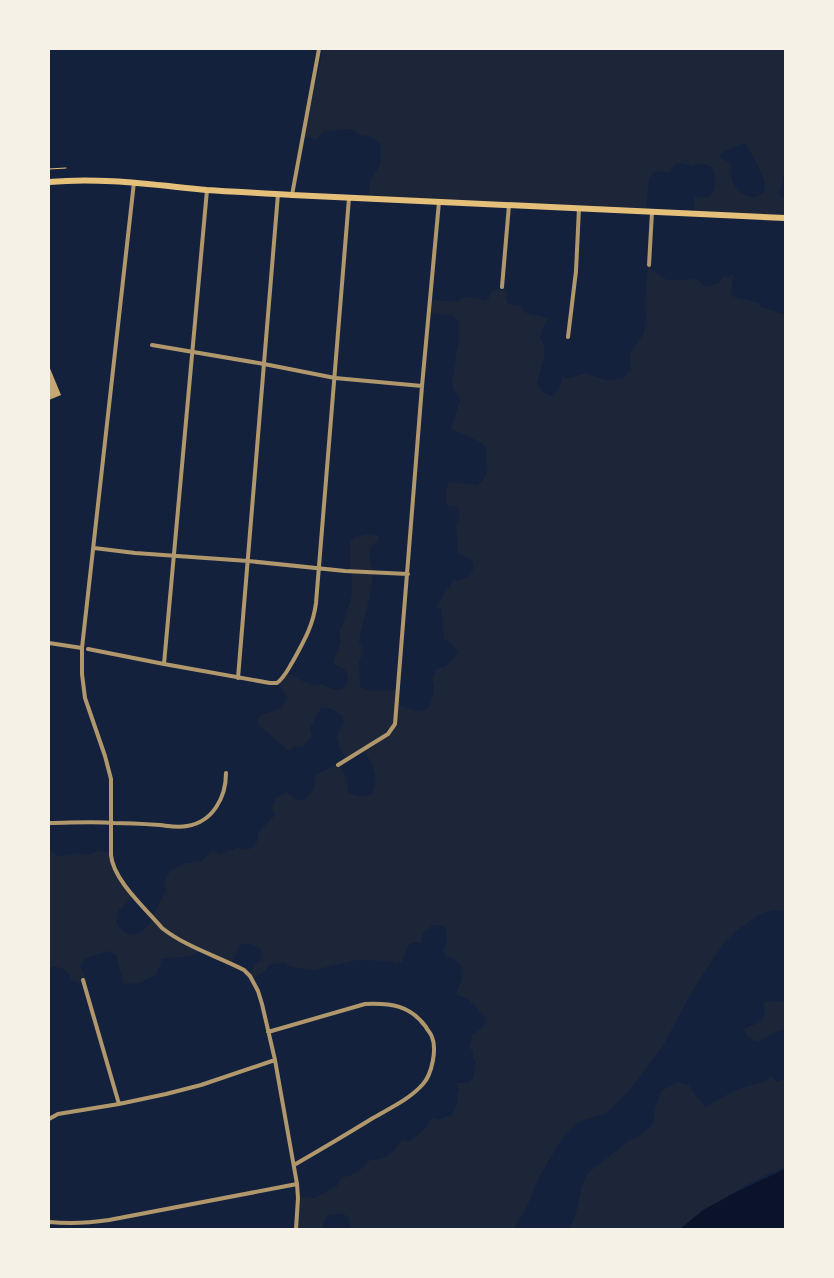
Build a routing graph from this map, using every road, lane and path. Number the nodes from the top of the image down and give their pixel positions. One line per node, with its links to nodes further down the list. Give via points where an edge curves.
1 (319, 49): 8 (street)
2 (66, 168): 3 (path)
3 (49, 170)
4 (49, 182): 5 (main road)
5 (134, 182): 6 (main road); 23 (street)
6 (208, 190): 7 (main road); 19 (street)
7 (278, 194): 8 (main road); 20 (street)
8 (292, 195): 9 (main road)
9 (349, 198): 10 (main road); 21 (street)
10 (440, 202): 11 (main road); 22 (street)
11 (509, 205): 12 (main road); 16 (street)
12 (580, 208): 13 (main road); 17 (street)
13 (652, 212): 14 (main road); 15 (street)
14 (785, 218)
15 (649, 265)
16 (502, 286)
17 (568, 337)
18 (152, 345): 19 (street)
19 (193, 352): 20 (street); 24 (street)
20 (264, 364): 21 (street); 25 (street)
21 (335, 378): 22 (street); 26 (street)
22 (422, 386): 27 (street)
23 (94, 548): 24 (street); 29 (street)
24 (174, 556): 25 (street); 31 (street)
25 (248, 561): 26 (street); 32 (street)
26 (318, 568): 27 (street); 32 (street, via 313,620 284,677 277,683)
27 (408, 574): 33 (street, via 394,724 388,734)
28 (49, 643): 29 (street)
29 (82, 648): 35 (street, via 85,698 110,772)
30 (88, 649): 31 (street)
31 (164, 664): 32 (street)
32 (238, 678)
33 (338, 765)
34 (226, 773): 35 (street, via 224,792 218,806 194,824 180,827)
35 (111, 822): 36 (street); 38 (street, via 111,861 121,881 169,934 244,970 250,976 258,991)
36 (49, 823)
37 (83, 980): 40 (street)
38 (268, 1032): 39 (street); 42 (street, via 365,1004 380,1003 411,1011 432,1037 432,1065 424,1083 406,1099)
39 (274, 1060): 40 (street, via 166,1094); 42 (street)
40 (119, 1104): 41 (street, via 58,1114)
41 (49, 1119)
42 (294, 1165): 43 (street)
43 (297, 1184): 44 (street, via 110,1220 69,1224); 45 (street)
44 (49, 1222)
45 (296, 1229)

